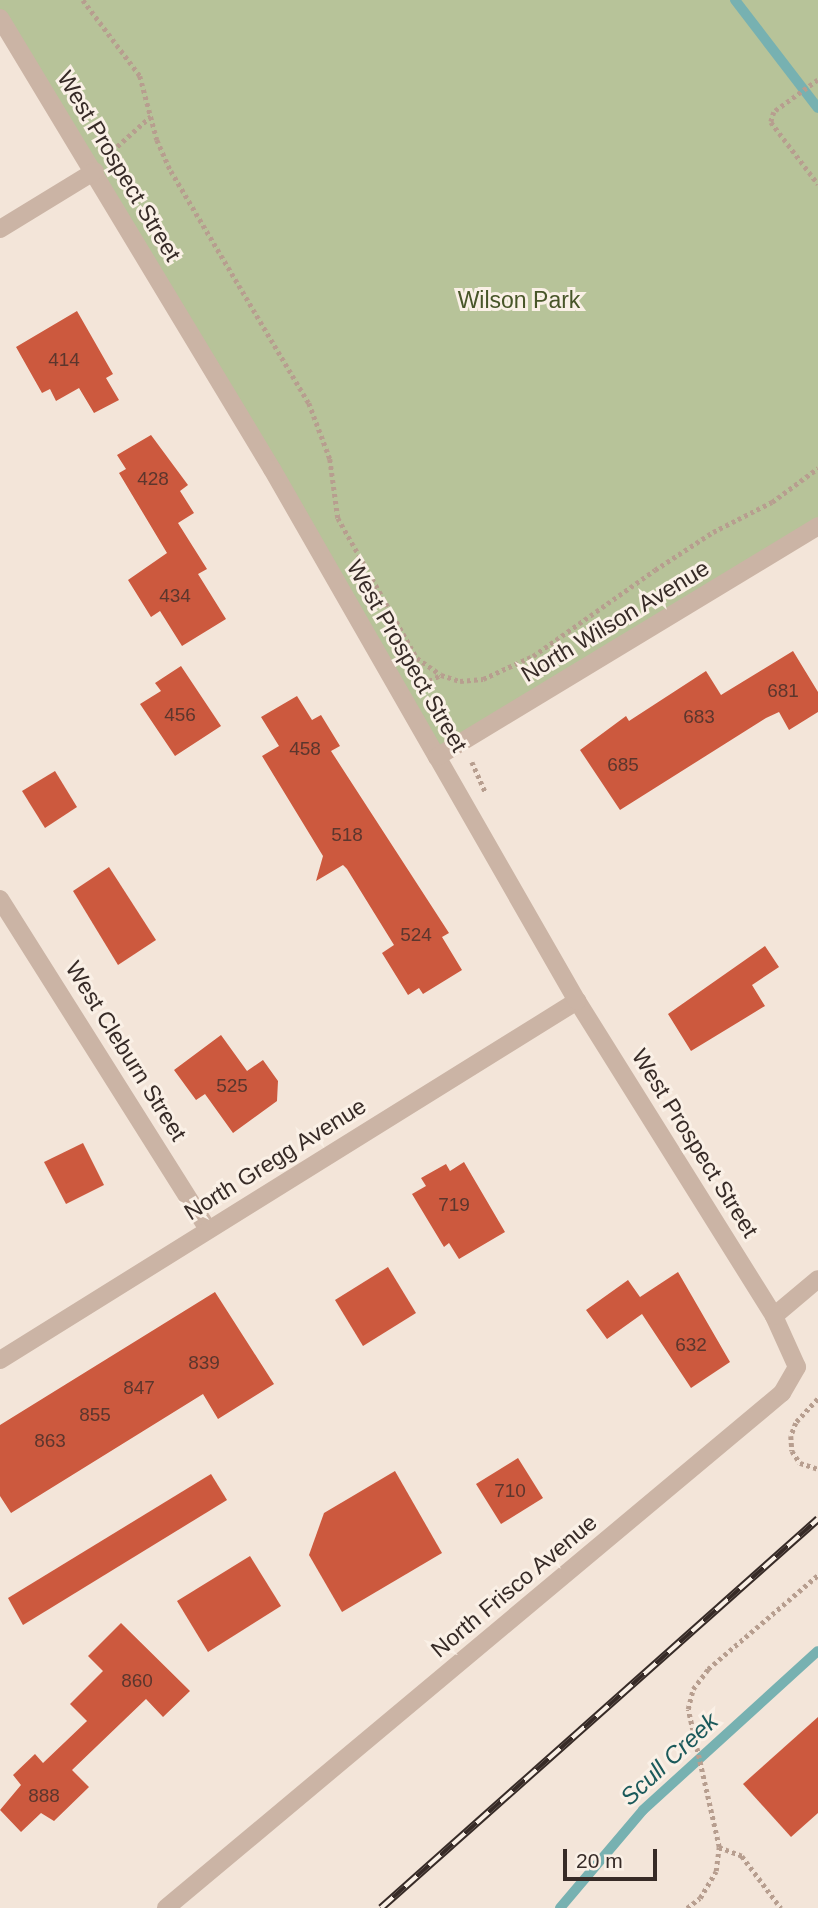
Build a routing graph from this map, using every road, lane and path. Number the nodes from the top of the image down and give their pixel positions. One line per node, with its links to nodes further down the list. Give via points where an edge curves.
1 (83, 0): 4 (path, via 140,76)
2 (0, 18): 6 (street, West Prospect Street)
3 (818, 80): 7 (path, via 774,111 771,121)
4 (151, 116): 5 (path); 9 (path, via 177,182 309,403 330,459 338,518 416,657 441,676 460,681 483,679 533,656 644,577 713,532 772,502)
5 (112, 151)
6 (95, 171): 8 (street); 11 (street, West Prospect Street)
7 (818, 184)
8 (0, 229)
9 (818, 468)
10 (818, 526): 11 (street, North Wilson Avenue)
11 (437, 758): 13 (street, West Prospect Street)
12 (0, 899): 14 (street, West Cleburn Street)
13 (577, 1001): 14 (street, North Gregg Avenue); 16 (street, West Prospect Street)
14 (208, 1229): 17 (street, North Gregg Avenue)
15 (818, 1279): 16 (street)
16 (774, 1316): 22 (street, North Frisco Avenue, via 797,1367 782,1393)
17 (0, 1360)
18 (818, 1399): 19 (path, via 796,1423 791,1436 792,1451 800,1463)
19 (818, 1469)
20 (818, 1575): 21 (path, via 708,1669 693,1689 688,1709)
21 (719, 1847): 23 (path, via 716,1871 700,1898); 24 (path, via 742,1856)
22 (166, 1908)
23 (687, 1908)
24 (781, 1908)

